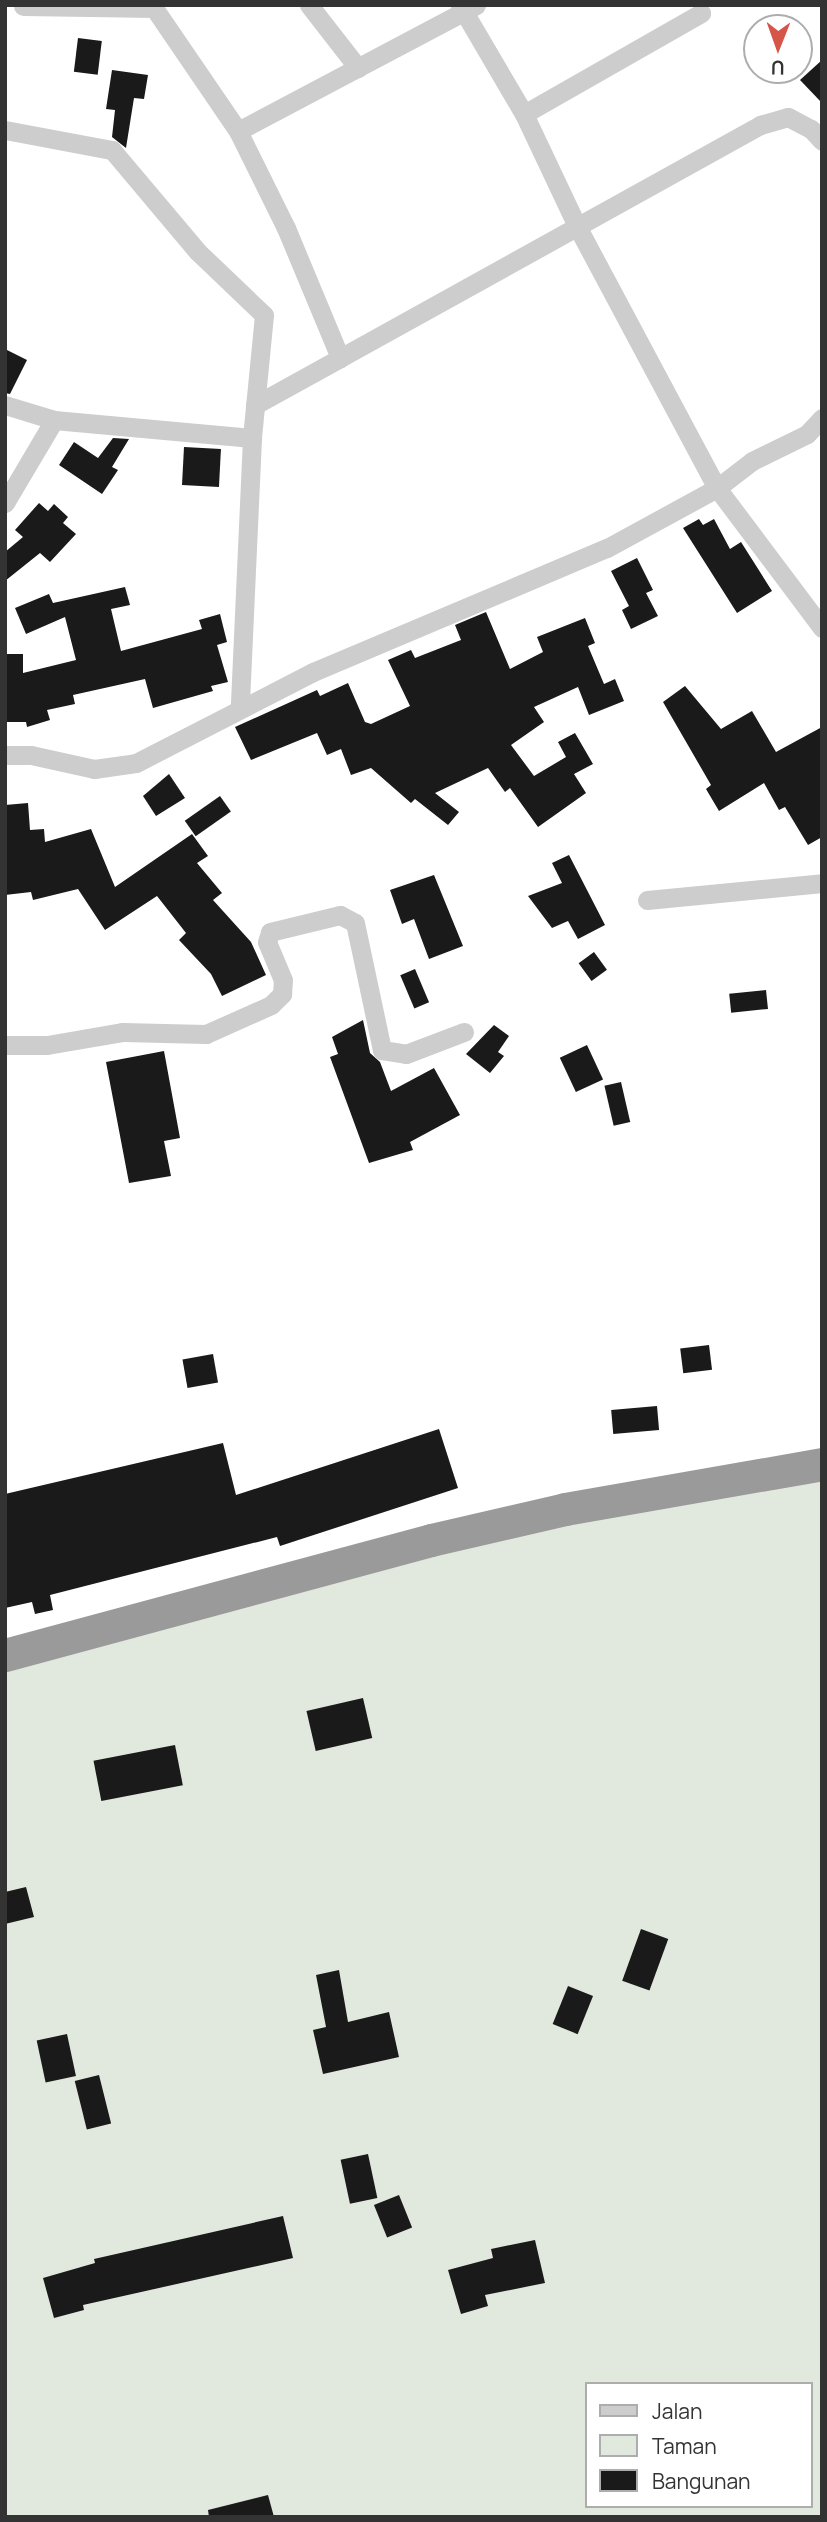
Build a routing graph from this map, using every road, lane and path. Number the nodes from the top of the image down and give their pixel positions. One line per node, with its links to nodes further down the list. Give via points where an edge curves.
1 (309, 5): 6 (street)
2 (153, 7): 4 (street); 9 (street)
3 (467, 8): 6 (street); 7 (street)
4 (22, 11)
5 (701, 13): 7 (street)
6 (358, 68): 9 (street)
7 (524, 114): 11 (street)
8 (5, 130): 14 (street, via 112,150 198,252 249,298 264,315)
9 (238, 131): 12 (street, via 286,228)
10 (822, 141): 11 (street, via 788,117 760,125)
11 (578, 228): 12 (street); 18 (street)
12 (340, 358): 14 (street)
13 (5, 405): 16 (street)
14 (255, 405): 17 (street)
15 (822, 418): 18 (street, via 807,434 752,461)
16 (54, 420): 17 (street); 19 (street)
17 (252, 438): 21 (street)
18 (717, 488): 20 (street); 21 (street, via 607,548)
19 (5, 503)
20 (822, 628)
21 (240, 706): 22 (street, via 182,740 120,767 94,769 31,755)
22 (5, 755)
23 (822, 883): 24 (street)
24 (647, 900)
25 (464, 1032): 26 (street, via 406,1054 382,1050 355,923 340,915 270,932 267,942 283,981 282,994 271,1005 206,1034 122,1032 47,1045)
26 (5, 1045)
27 (822, 1464): 28 (highway, via 551,1512)
28 (5, 1655)

